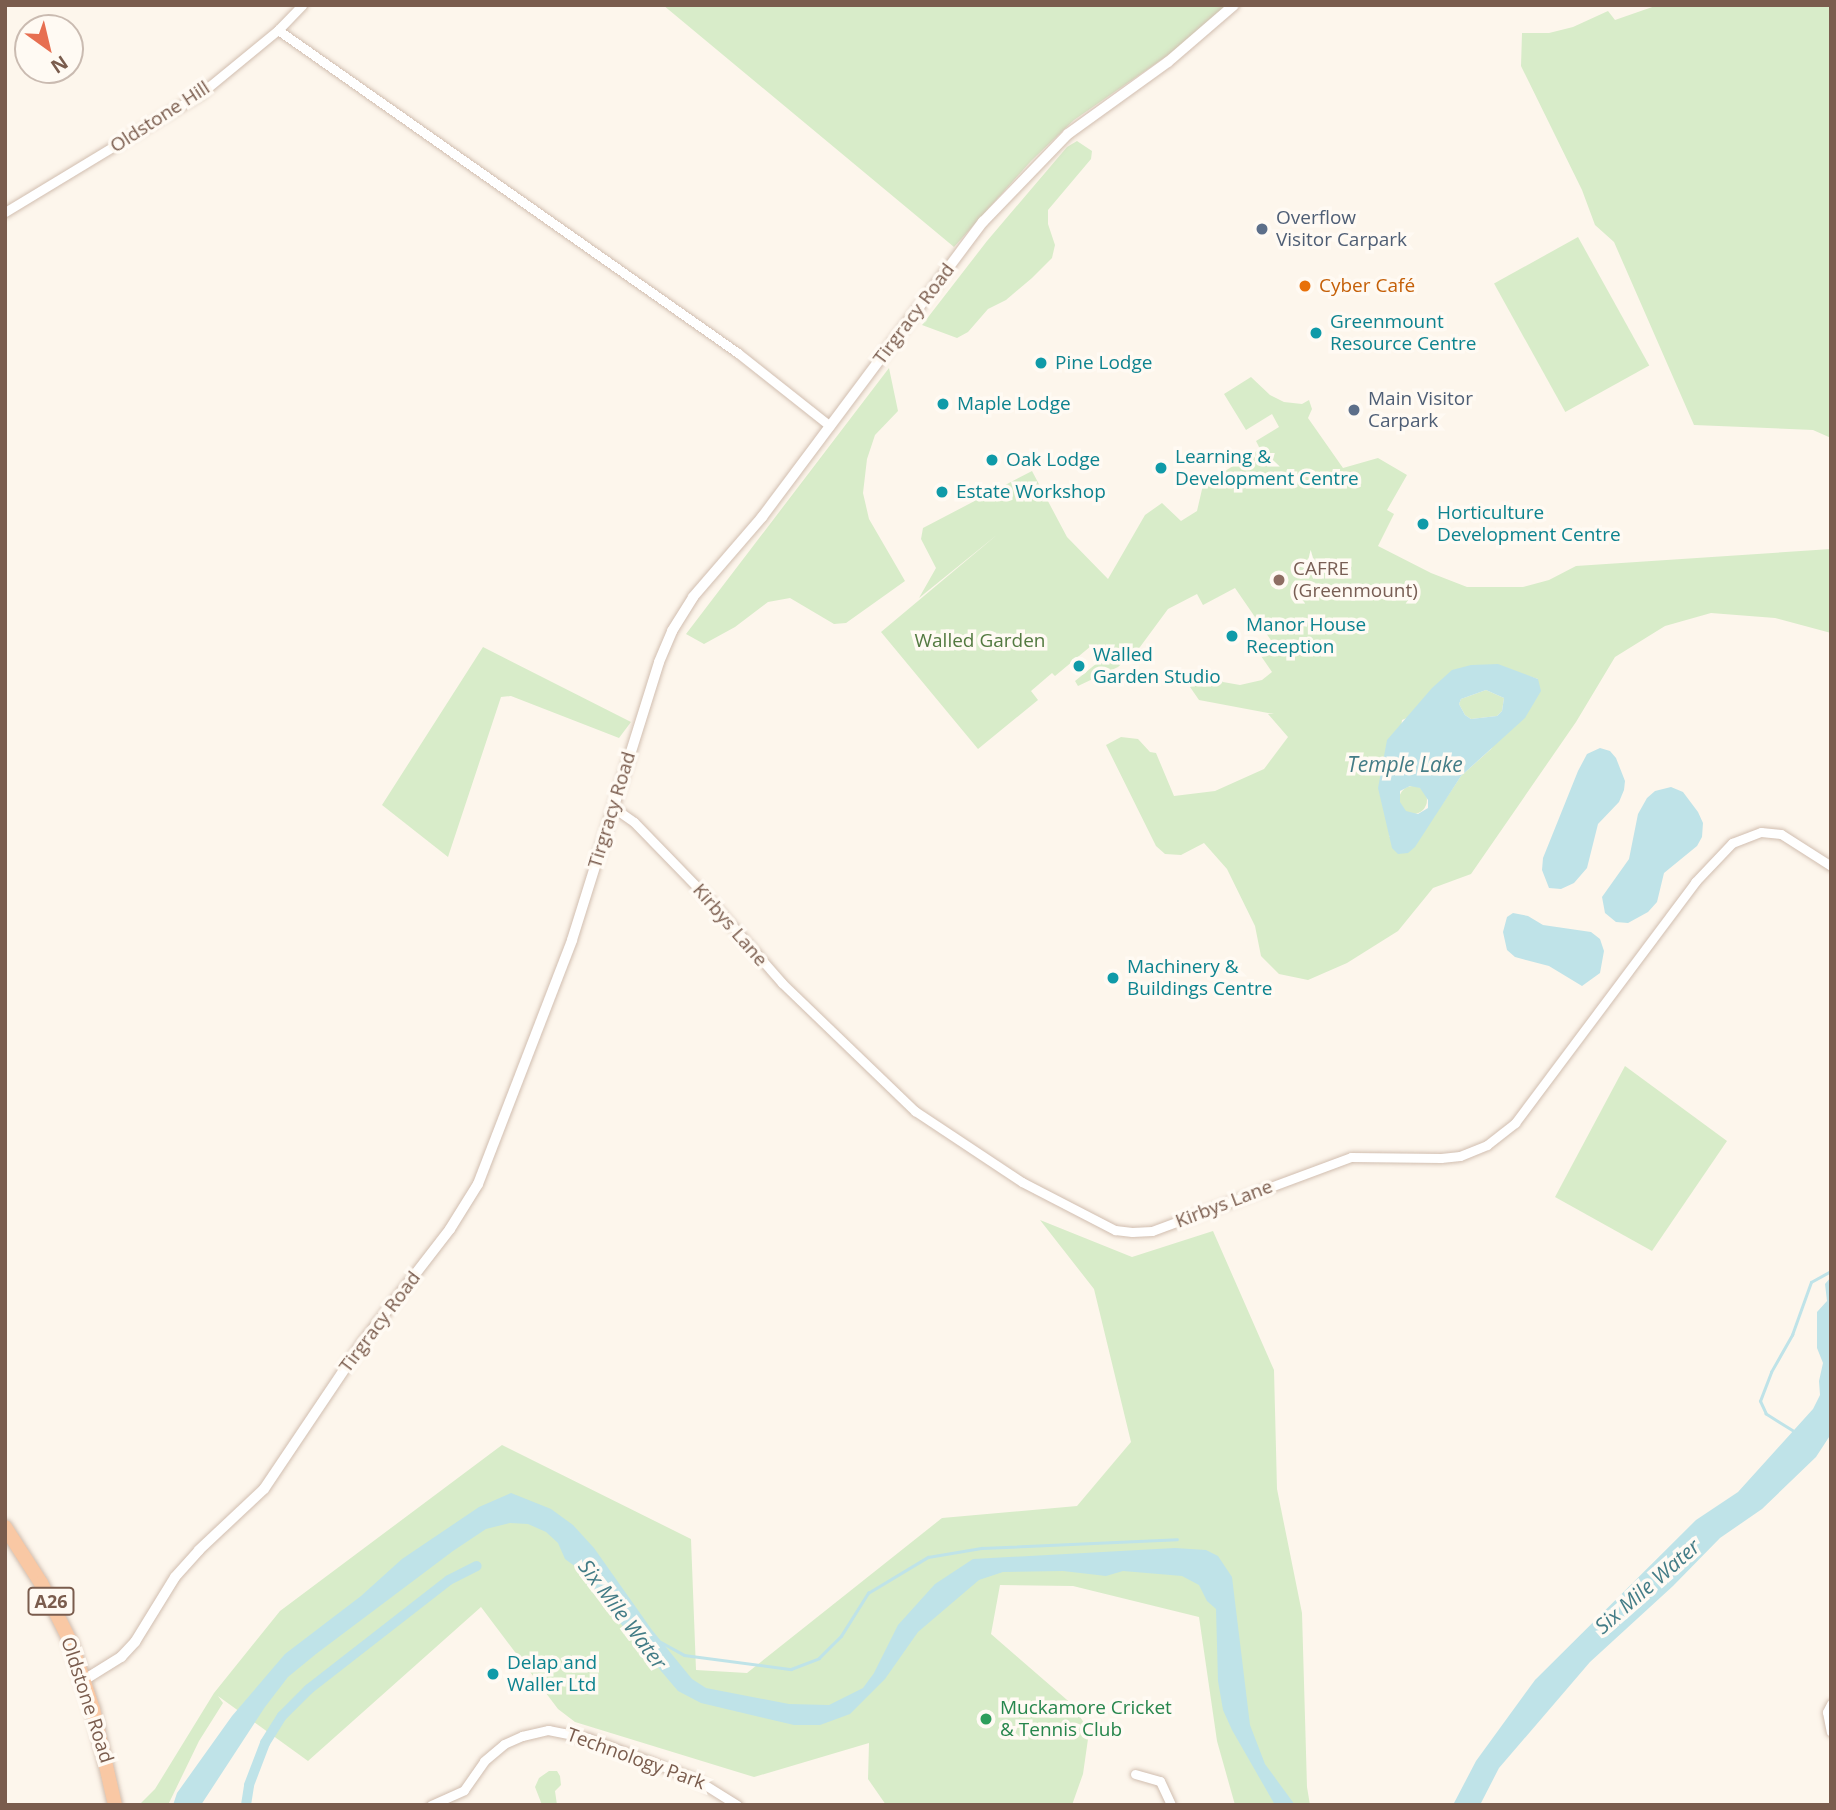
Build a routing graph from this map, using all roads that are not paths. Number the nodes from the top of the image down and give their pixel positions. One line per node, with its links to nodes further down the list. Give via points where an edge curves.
1 (302, 5): 3 (street, Oldstone Hill)
2 (1234, 5): 5 (street, Tirgracy Road, via 1168,62 1085,120 1035,167 983,222)
3 (278, 30): 4 (street, Oldstone Hill, via 201,94); 5 (street, via 738,353)
4 (5, 212)
5 (830, 426): 6 (street, Tirgracy Road, via 744,539 693,597 672,631)
6 (614, 808): 7 (street, Kirbys Lane, via 634,822 782,983 915,1111 1022,1182 1115,1230 1132,1232 1152,1231 1351,1157 1432,1159 1460,1156 1487,1145 1515,1123 1695,882 1732,843 1761,832 1781,834); 9 (street, Tirgracy Road, via 564,960 491,1155 465,1206 362,1343 264,1489 175,1577 121,1657)
7 (1831, 866)
8 (5, 1527): 9 (highway, Oldstone Road / A26, via 56,1610)
9 (84, 1681): 13 (highway, Oldstone Road / A26)
10 (1831, 1703): 11 (street, via 1827,1712)
11 (1831, 1732)
12 (1135, 1774): 16 (street, via 1160,1781)
13 (115, 1805)
14 (431, 1805): 15 (street, Technology Park, via 464,1790 484,1761 505,1744 548,1730 588,1738 694,1778)
15 (737, 1805)
16 (1171, 1805)

